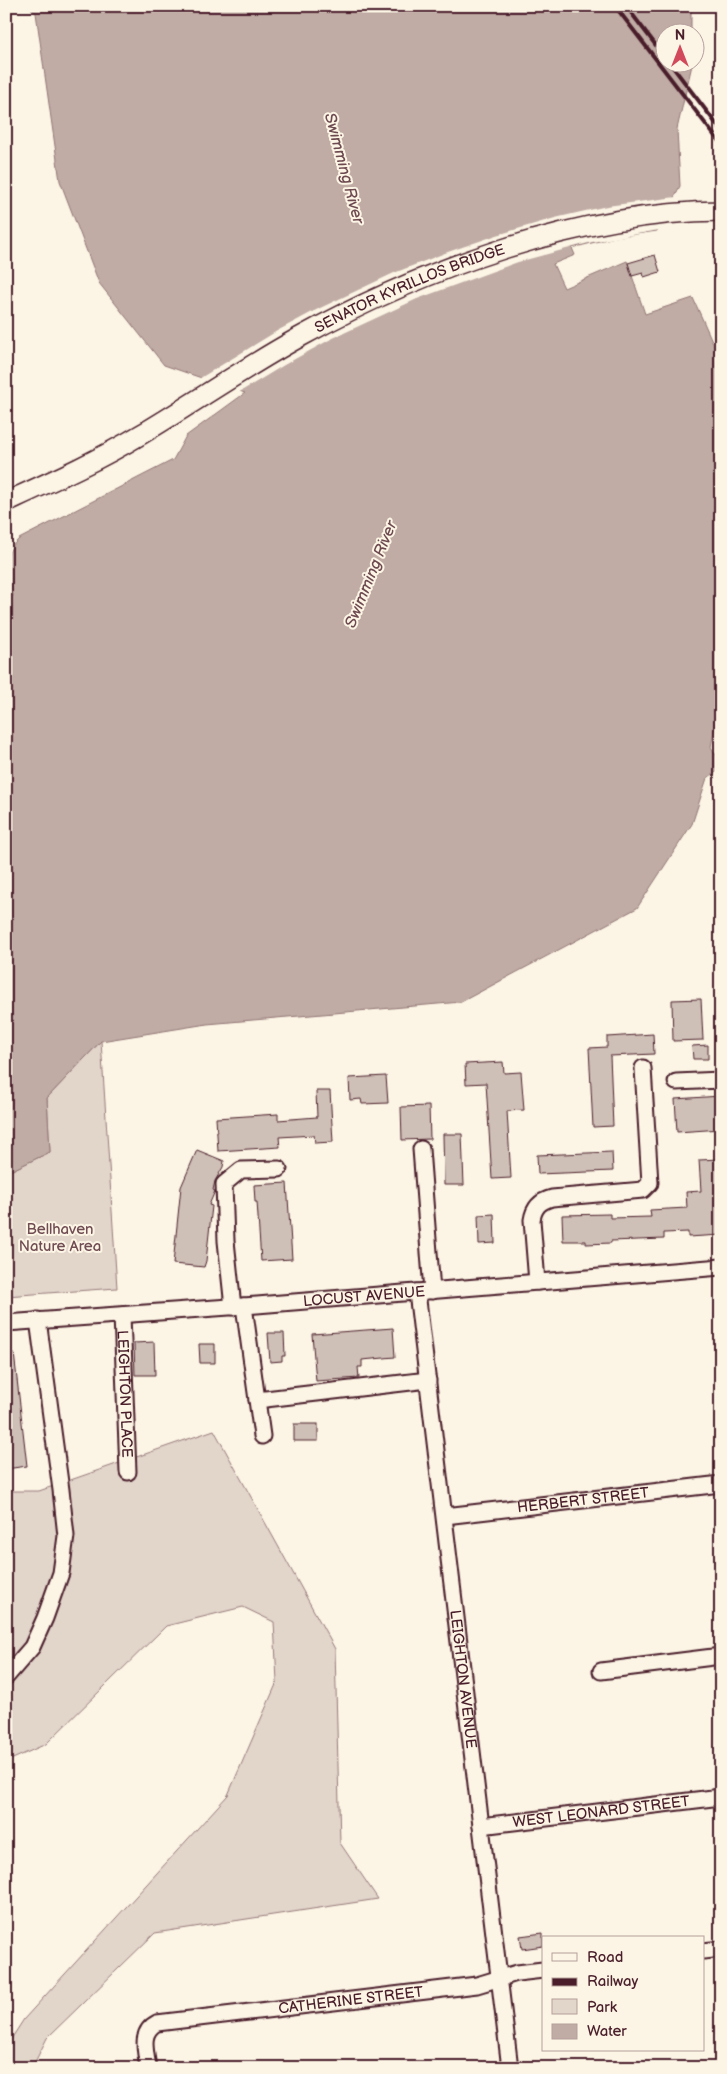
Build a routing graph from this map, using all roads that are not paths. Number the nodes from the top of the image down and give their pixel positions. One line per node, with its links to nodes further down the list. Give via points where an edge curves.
1 (721, 211): 2 (main road, SENATOR KYRILLOS BRIDGE, via 667,214 599,225 555,235 429,276 300,337 93,461)
2 (6, 502)
3 (642, 1068): 9 (street, via 650,1183 643,1190 552,1198 538,1204 532,1220)
4 (721, 1080): 5 (street)
5 (676, 1082)
6 (421, 1149): 10 (street, LEIGHTON AVENUE)
7 (279, 1169): 11 (street, via 241,1170 224,1184 226,1241)
8 (721, 1267): 9 (street, LOCUST AVENUE)
9 (537, 1282): 10 (street, LOCUST AVENUE)
10 (425, 1291): 11 (street, LOCUST AVENUE); 15 (street, LEIGHTON AVENUE)
11 (238, 1306): 12 (street, LOCUST AVENUE); 16 (street)
12 (122, 1314): 13 (street, LOCUST AVENUE); 18 (street, LEIGHTON PLACE)
13 (38, 1320): 14 (street, LOCUST AVENUE); 23 (street, via 66,1536 61,1573 45,1618 32,1647)
14 (6, 1323)
15 (428, 1380): 16 (street); 20 (street, LEIGHTON AVENUE)
16 (257, 1400): 17 (street)
17 (262, 1436)
18 (128, 1472)
19 (721, 1484): 20 (street, HERBERT STREET)
20 (445, 1516): 25 (street, LEIGHTON AVENUE)
21 (721, 1656): 22 (street)
22 (601, 1671)
23 (6, 1677)
24 (721, 1798): 25 (street, WEST LEONARD STREET)
25 (481, 1826): 29 (street, LEIGHTON AVENUE)
26 (721, 1949): 27 (street)
27 (704, 1951)
28 (542, 1970): 29 (street, CATHERINE STREET)
29 (499, 1978): 30 (street, CATHERINE STREET, via 477,1985 157,2023 150,2026 145,2034); 31 (street, LEIGHTON AVENUE)
30 (148, 2068)
31 (510, 2068)

